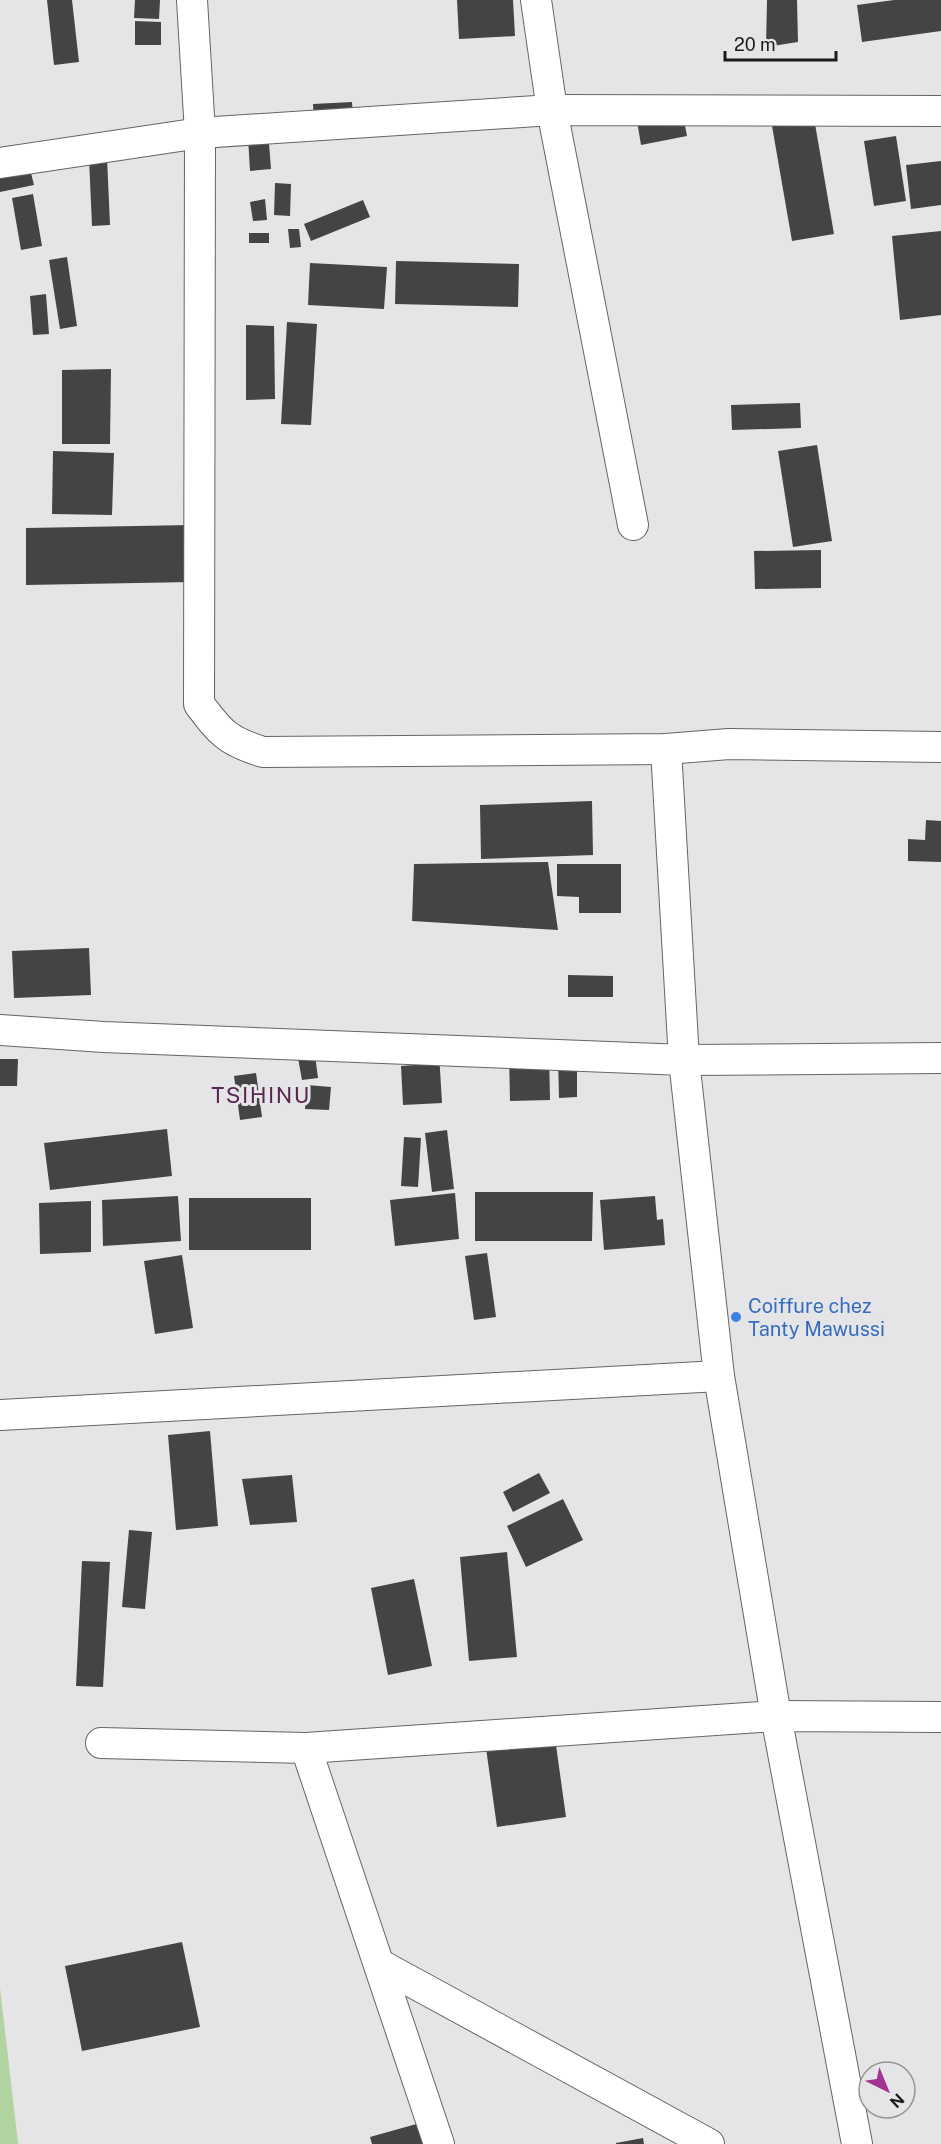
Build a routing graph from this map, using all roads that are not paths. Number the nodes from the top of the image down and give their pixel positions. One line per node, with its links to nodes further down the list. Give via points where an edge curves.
1 (192, 0): 5 (street)
2 (536, 0): 3 (street)
3 (552, 110): 4 (street); 5 (street); 7 (street)
4 (941, 111)
5 (200, 134): 6 (street); 9 (street, via 199,704 216,727 237,744 263,752)
6 (0, 163)
7 (633, 525)
8 (941, 747): 9 (street, via 729,744)
9 (666, 749): 12 (street)
10 (0, 1030): 12 (street)
11 (941, 1058): 12 (street)
12 (684, 1060): 13 (street)
13 (719, 1376): 14 (street); 15 (street)
14 (0, 1415)
15 (776, 1716): 16 (street); 18 (street); 22 (street)
16 (941, 1717)
17 (101, 1743): 18 (street)
18 (306, 1748): 19 (street)
19 (379, 1964): 20 (street); 21 (street)
20 (439, 2144)
21 (709, 2144)
22 (857, 2144)

